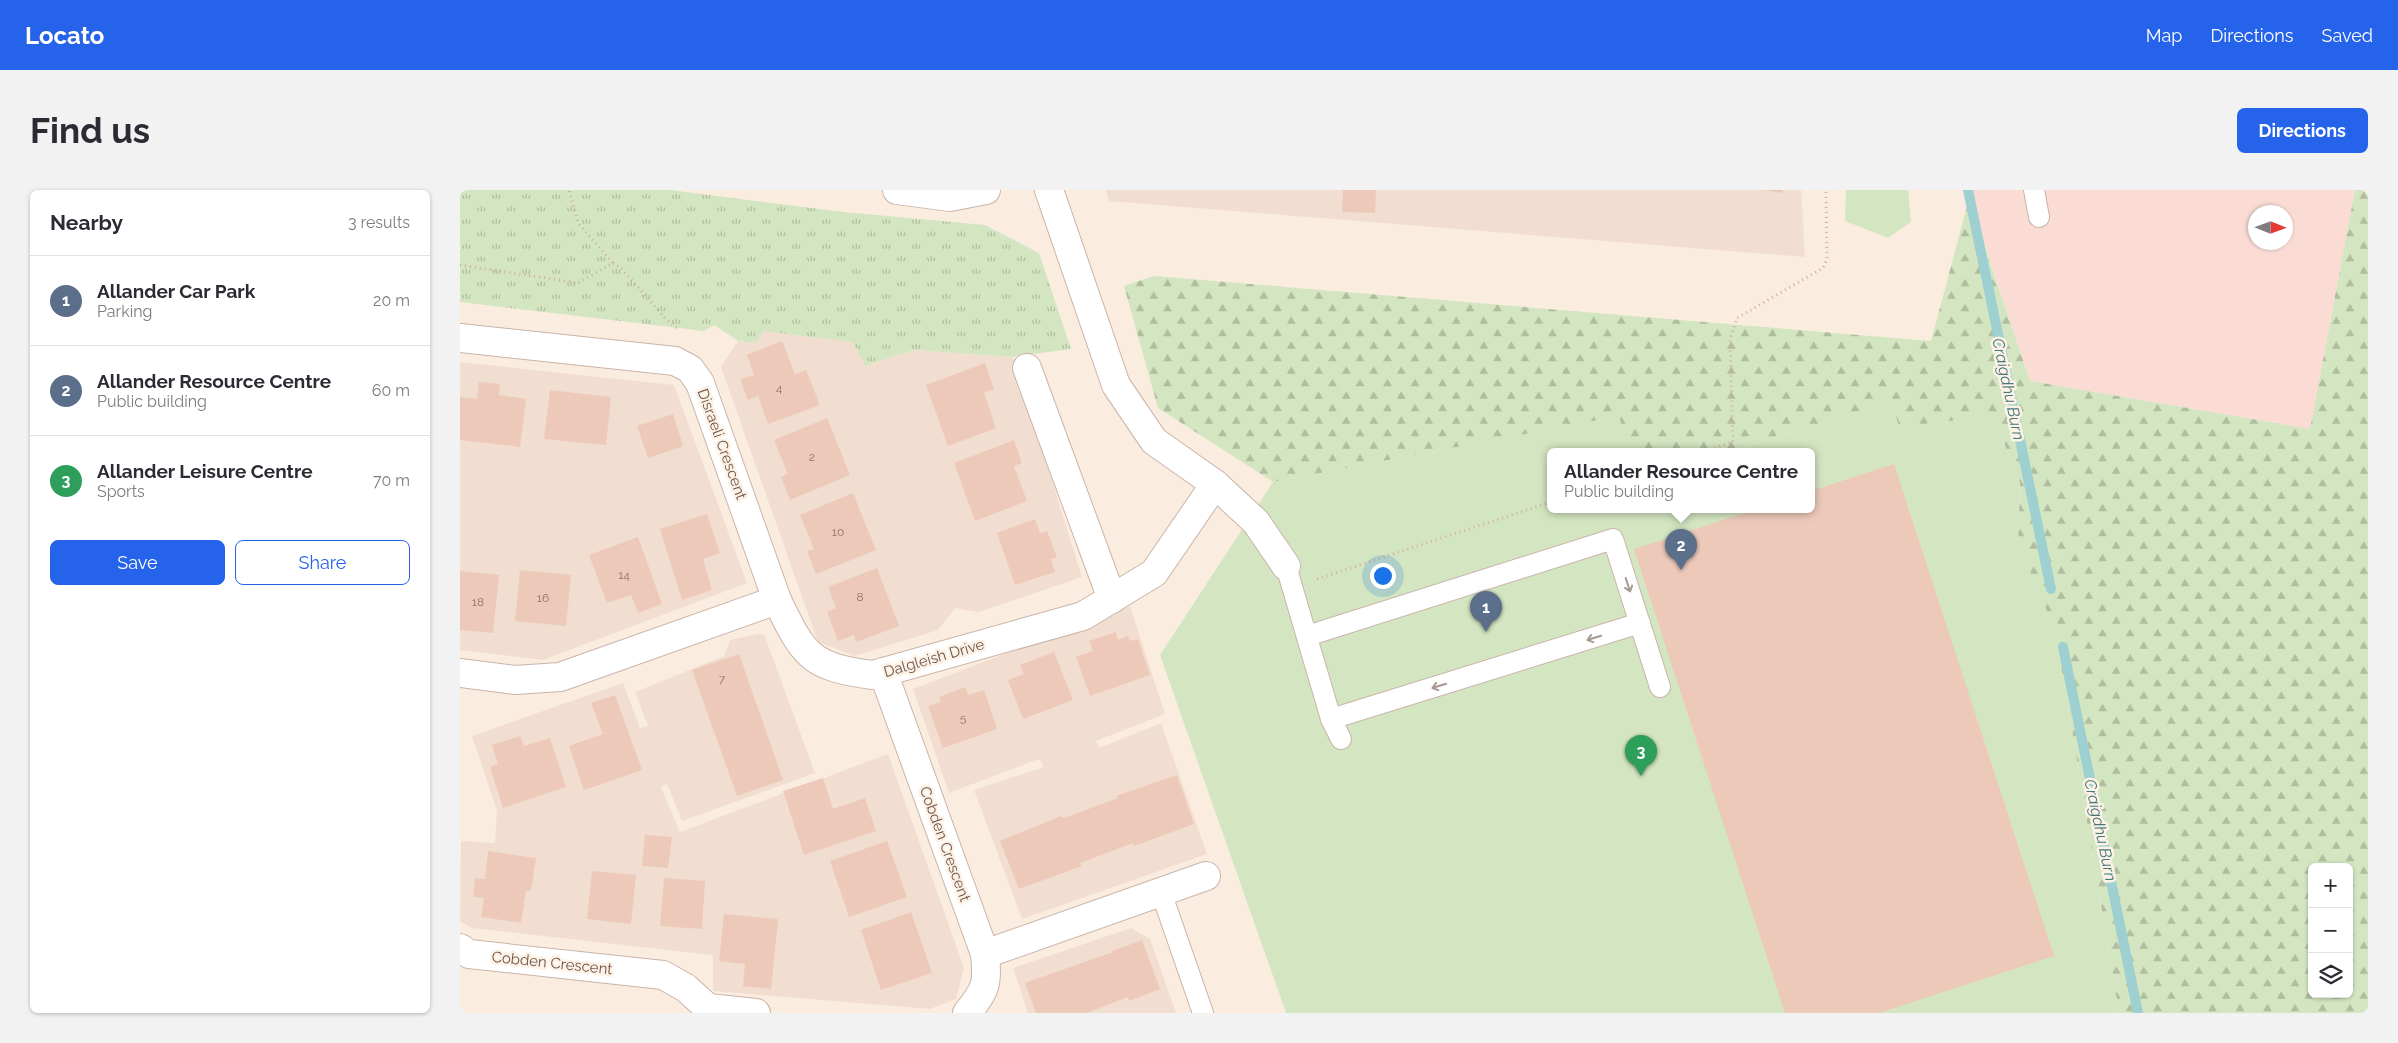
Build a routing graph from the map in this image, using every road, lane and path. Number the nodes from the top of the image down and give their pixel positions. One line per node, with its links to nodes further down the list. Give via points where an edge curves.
1 (569, 190): 8 (path, via 578,223)
2 (897, 190): 3 (street, via 950,196)
3 (986, 190)
4 (1049, 190): 14 (street, via 1116,385 1154,441)
5 (1826, 190): 13 (path, via 1826,258 1823,268 1737,318 1730,340 1733,442)
6 (2034, 190): 7 (lane)
7 (2038, 217)
8 (613, 263): 9 (path, via 578,283); 10 (path)
9 (460, 265)
10 (643, 292)
11 (460, 338): 18 (street, Disraeli Crescent, via 674,361 690,369 700,383)
12 (1027, 368): 17 (street)
13 (1714, 448)
14 (1215, 484): 16 (street, via 1256,522); 17 (street, Dalgleish Drive, via 1154,573)
15 (1547, 503): 16 (path)
16 (1289, 577): 20 (lane)
17 (1112, 599): 21 (street, Dalgleish Drive, via 1083,616)
18 (777, 600): 21 (street, Dalgleish Drive, via 796,638 819,662 844,671 873,675); 22 (street, via 560,677 515,680)
19 (1640, 623): 20 (lane, one-way to 19, via 1613,539); 23 (lane); 24 (lane, one-way to 24)
20 (1307, 636): 24 (lane)
21 (882, 672): 29 (street, Cobden Crescent)
22 (460, 674)
23 (1660, 687)
24 (1331, 719): 25 (lane)
25 (1341, 739)
26 (1206, 876): 27 (street)
27 (1161, 892): 29 (street); 32 (lane)
28 (460, 948): 30 (street, Cobden Crescent, via 469,954 663,975 686,988 708,1008)
29 (985, 954): 31 (street, Cobden Crescent, via 983,994)
30 (756, 1013)
31 (967, 1013)
32 (1203, 1013)

